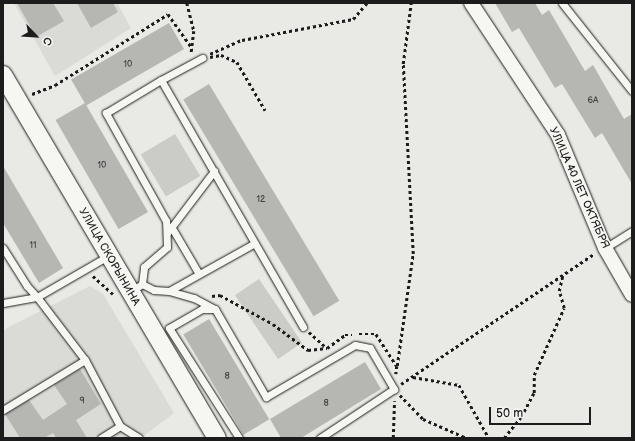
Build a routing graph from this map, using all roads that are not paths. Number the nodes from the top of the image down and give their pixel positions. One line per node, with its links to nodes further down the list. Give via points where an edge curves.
1 (471, 3): 12 (street, УЛИЦА 40 ЛЕТ ОКТЯБРЯ, via 558,135)
2 (562, 3): 6 (lane)
3 (202, 58): 5 (lane)
4 (3, 75): 13 (street, УЛИЦА СКОРЫНИНА)
5 (161, 80): 7 (lane); 8 (lane, via 106,113)
6 (632, 91)
7 (214, 171): 8 (lane); 10 (lane)
8 (169, 230): 14 (lane); 15 (lane, via 167,247 144,267)
9 (632, 232): 12 (lane)
10 (255, 243): 14 (lane); 21 (lane)
11 (3, 248): 18 (lane, via 26,286)
12 (605, 248): 17 (street, УЛИЦА 40 ЛЕТ ОКТЯБРЯ)
13 (108, 256): 15 (street, УЛИЦА СКОРЫНИНА); 18 (lane)
14 (199, 274): 16 (lane)
15 (136, 288): 16 (lane); 27 (street, УЛИЦА СКОРЫНИНА)
16 (169, 291): 20 (lane, via 194,298)
17 (632, 295)
18 (37, 297): 19 (lane); 22 (lane)
19 (3, 302)
20 (215, 309): 28 (lane, via 202,309 169,328); 29 (lane, via 266,397 355,346 370,348 394,389)
21 (303, 327)
22 (85, 360): 23 (lane); 24 (lane)
23 (3, 410)
24 (120, 426): 25 (lane); 26 (lane)
25 (101, 438)
26 (139, 438)
27 (217, 438)
28 (239, 438)
29 (320, 438)

